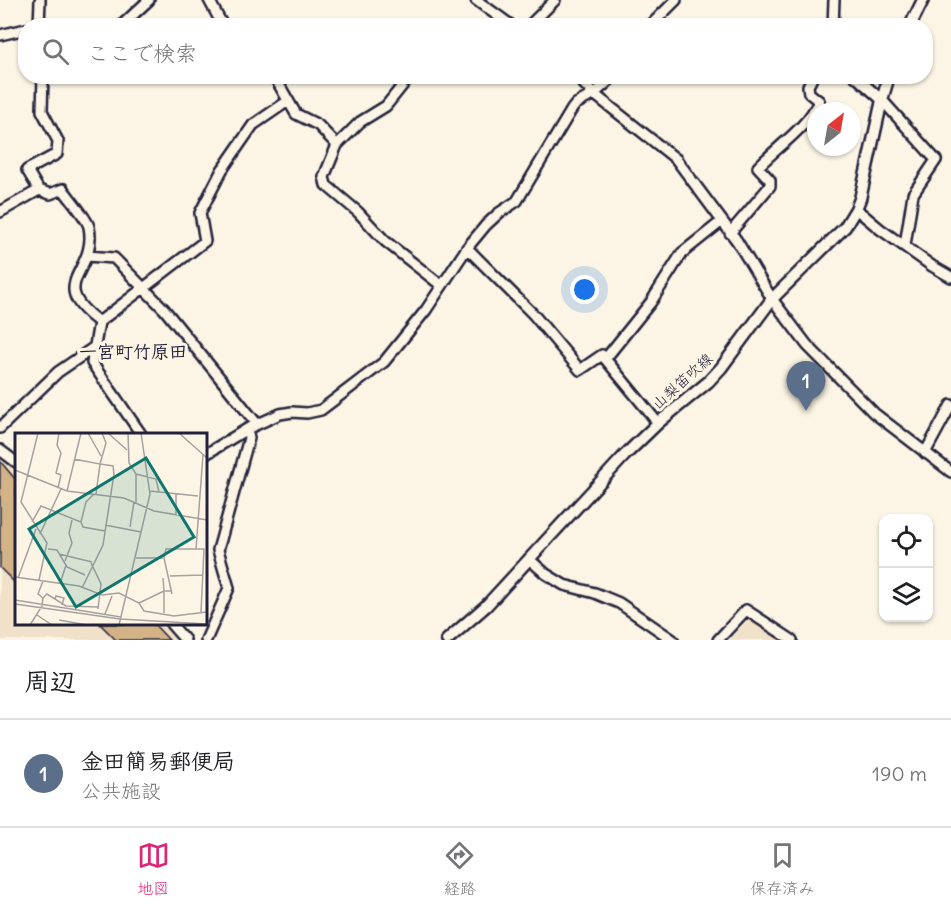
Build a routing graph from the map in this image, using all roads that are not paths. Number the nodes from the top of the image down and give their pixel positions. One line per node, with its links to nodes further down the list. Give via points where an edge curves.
1 (40, 0): 9 (street)
2 (149, 0): 10 (street)
3 (209, 0): 11 (street)
4 (477, 0): 12 (street)
5 (555, 0): 13 (street)
6 (676, 0): 14 (street)
7 (834, 0): 15 (street)
8 (923, 0): 16 (main road)
9 (39, 18)
10 (129, 18)
11 (219, 18)
12 (501, 18)
13 (537, 18)
14 (658, 18)
15 (833, 18)
16 (914, 18)
17 (18, 31): 18 (street)
18 (0, 35)
19 (43, 84): 31 (street, via 42,111 58,141 57,154 27,170)
20 (278, 84): 29 (street)
21 (404, 84): 30 (street, via 386,106 360,122)
22 (584, 84): 27 (street)
23 (605, 84): 27 (street)
24 (809, 84): 35 (street, via 809,93 819,101 816,109 758,168 770,180 770,186)
25 (864, 84): 28 (street)
26 (887, 84): 28 (main road, 山梨笛吹線)
27 (594, 94): 34 (street, via 676,159); 37 (street, via 572,110 517,201 499,213)
28 (882, 100): 32 (main road, 山梨笛吹線); 36 (street, via 936,160 913,194)
29 (288, 101): 30 (street, via 296,114 318,125); 41 (street, via 253,125 222,170 200,213 205,241)
30 (337, 145): 40 (street, via 324,177 326,185 385,241)
31 (39, 190): 33 (street); 38 (street, via 50,194 63,189 89,225)
32 (856, 209): 36 (street); 42 (main road, 山梨笛吹線, via 838,234)
33 (0, 212)
34 (722, 221): 35 (street); 45 (street, via 682,253 651,303)
35 (730, 233): 42 (street)
36 (905, 245): 39 (street)
37 (468, 248): 40 (street); 45 (street, via 580,370 602,355)
38 (87, 256): 41 (street, via 114,258); 43 (street, via 73,284 73,294 76,302)
39 (951, 277)
40 (442, 286): 48 (street, via 384,362 341,396 321,410 280,414)
41 (143, 288): 43 (street); 48 (street)
42 (772, 299): 47 (main road, 山梨笛吹線, via 721,368); 54 (street, via 807,345 861,400)
43 (99, 322): 44 (street)
44 (93, 348): 49 (street, via 58,372); 51 (street, via 92,363)
45 (606, 358): 47 (street)
46 (951, 405): 54 (street)
47 (658, 423): 57 (main road, 山梨笛吹線)
48 (257, 424): 50 (street)
49 (0, 428)
50 (247, 429): 53 (street); 60 (street, via 249,438 218,550 230,588)
51 (140, 433)
52 (0, 450): 55 (street)
53 (207, 453)
54 (925, 453): 56 (street)
55 (15, 461)
56 (951, 472)
57 (529, 559): 61 (main road, 山梨笛吹線, via 486,606); 62 (street, via 564,585 619,603)
58 (172, 625): 59 (street)
59 (185, 640)
60 (206, 640)
61 (447, 640)
62 (673, 640)
63 (718, 640): 64 (street, via 746,610)
64 (792, 640)

